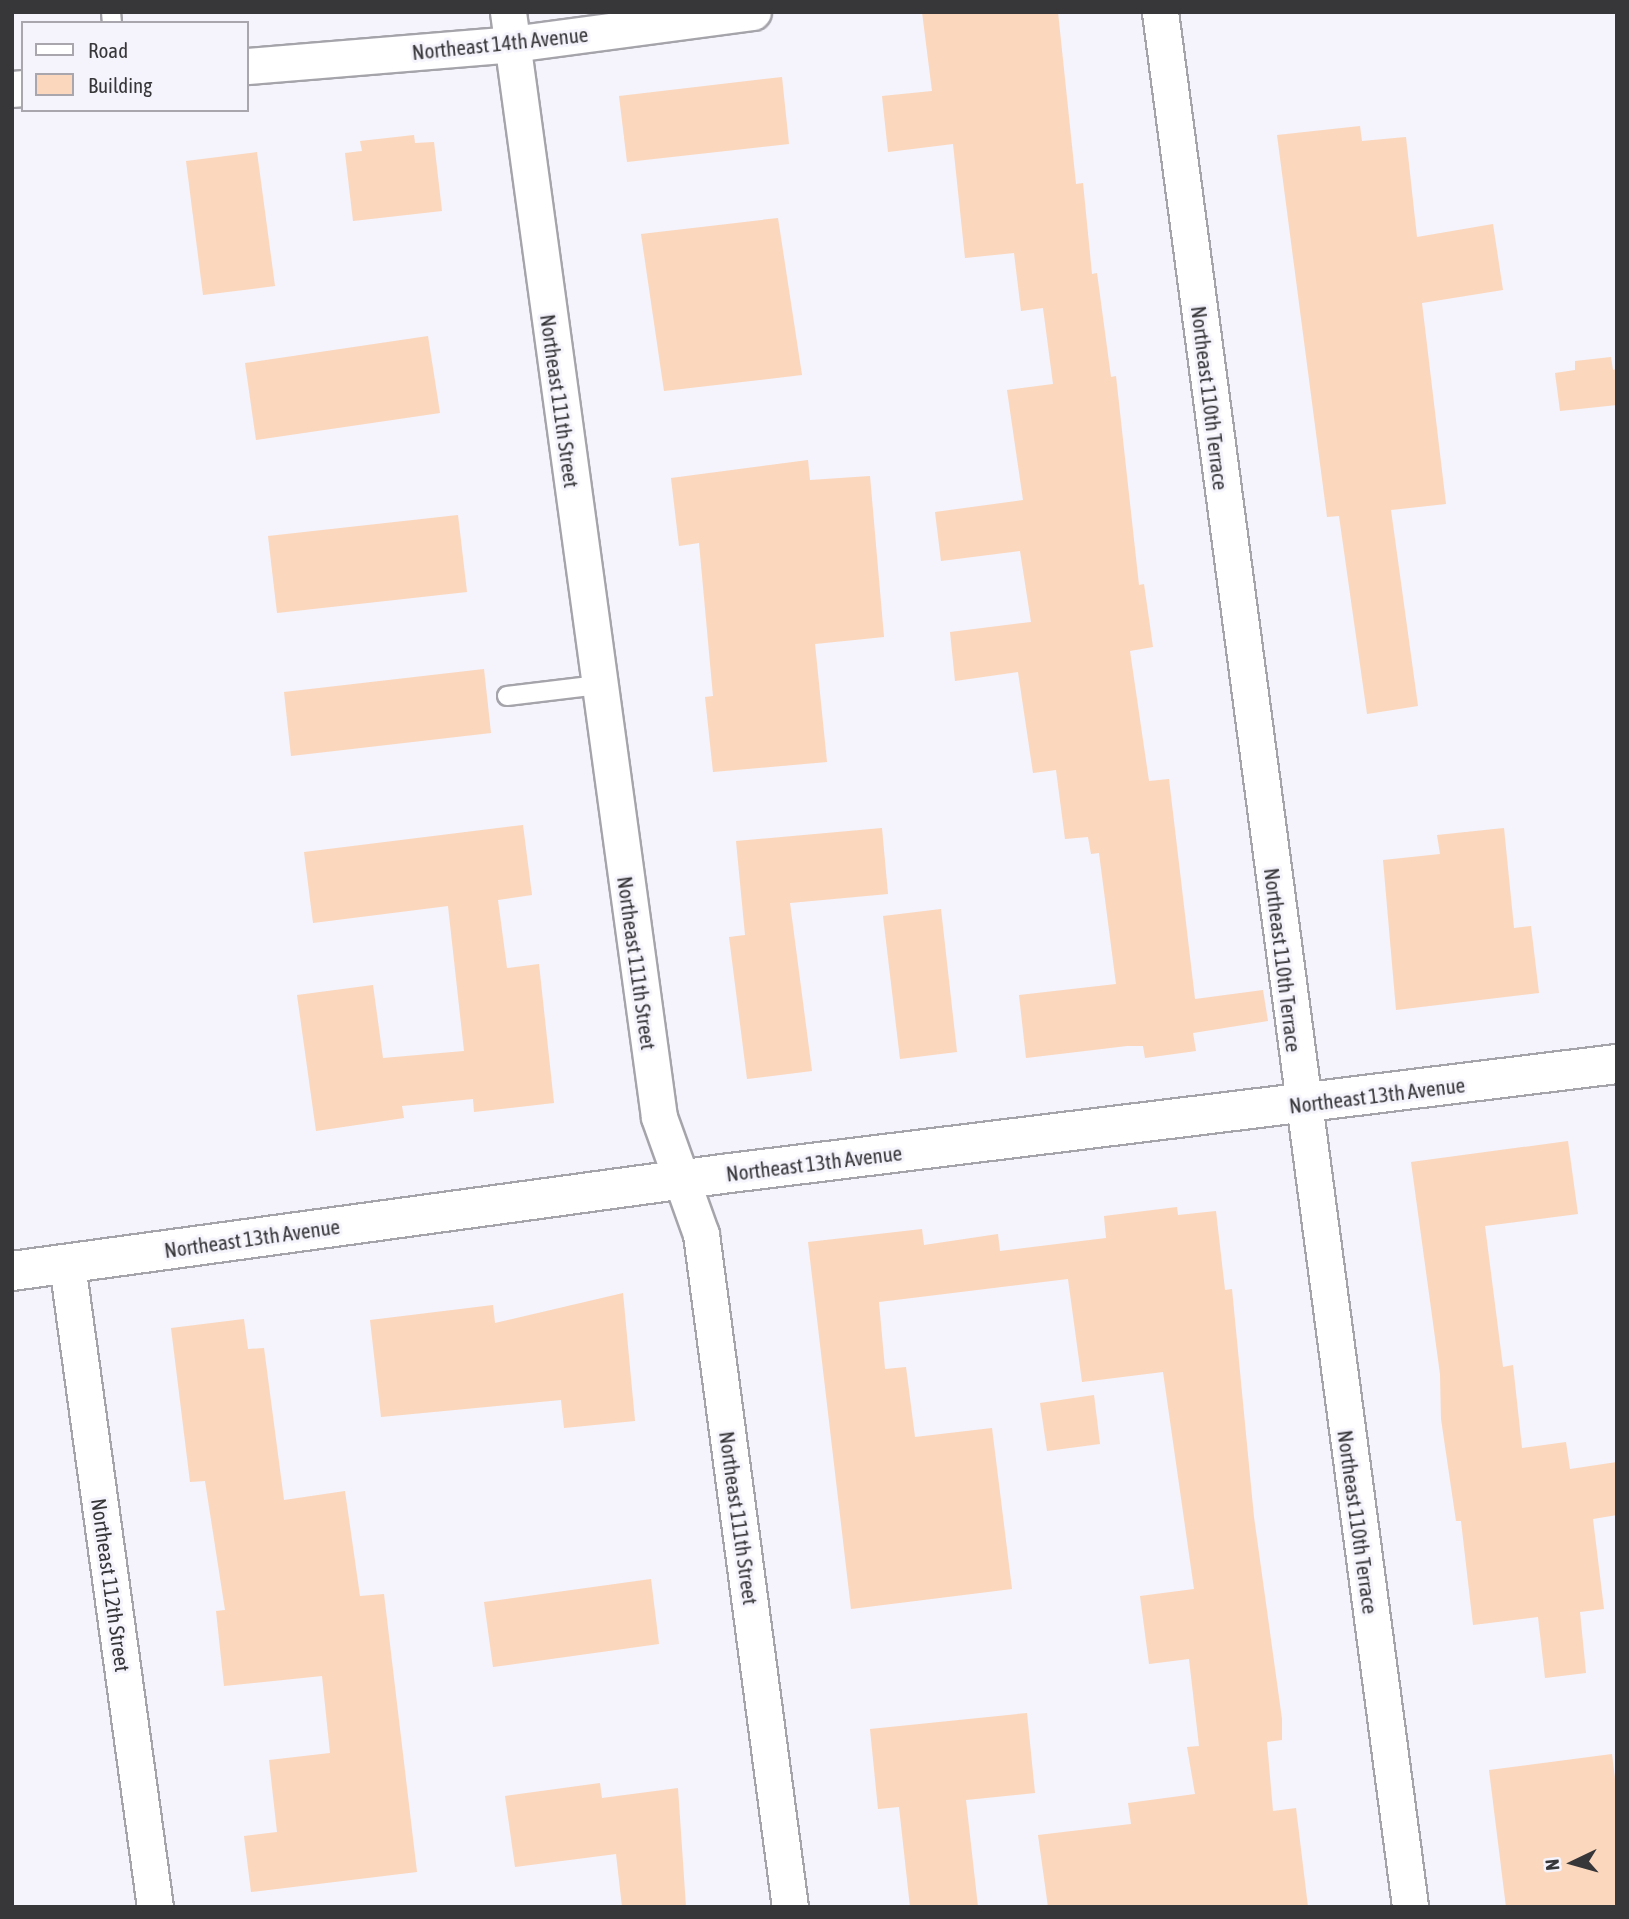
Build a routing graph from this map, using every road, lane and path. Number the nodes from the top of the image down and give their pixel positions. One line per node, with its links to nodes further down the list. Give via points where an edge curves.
1 (752, 12): 3 (street, Northeast 14th Avenue)
2 (1160, 12): 8 (street, Northeast 110th Terrace)
3 (510, 28): 4 (street, Northeast 14th Avenue); 5 (street, Northeast 111th Street)
4 (248, 66)
5 (598, 685): 6 (lane); 9 (street, Northeast 111th Street, via 659,1117)
6 (507, 696)
7 (1617, 1064): 8 (street, Northeast 13th Avenue)
8 (1302, 1105): 9 (street, Northeast 13th Avenue); 14 (street, Northeast 110th Terrace)
9 (680, 1180): 10 (street, Northeast 13th Avenue); 13 (street, Northeast 111th Street, via 701,1234)
10 (67, 1264): 11 (street, Northeast 13th Avenue); 12 (street, Northeast 112th Street)
11 (12, 1271)
12 (155, 1907)
13 (790, 1907)
14 (1410, 1907)

